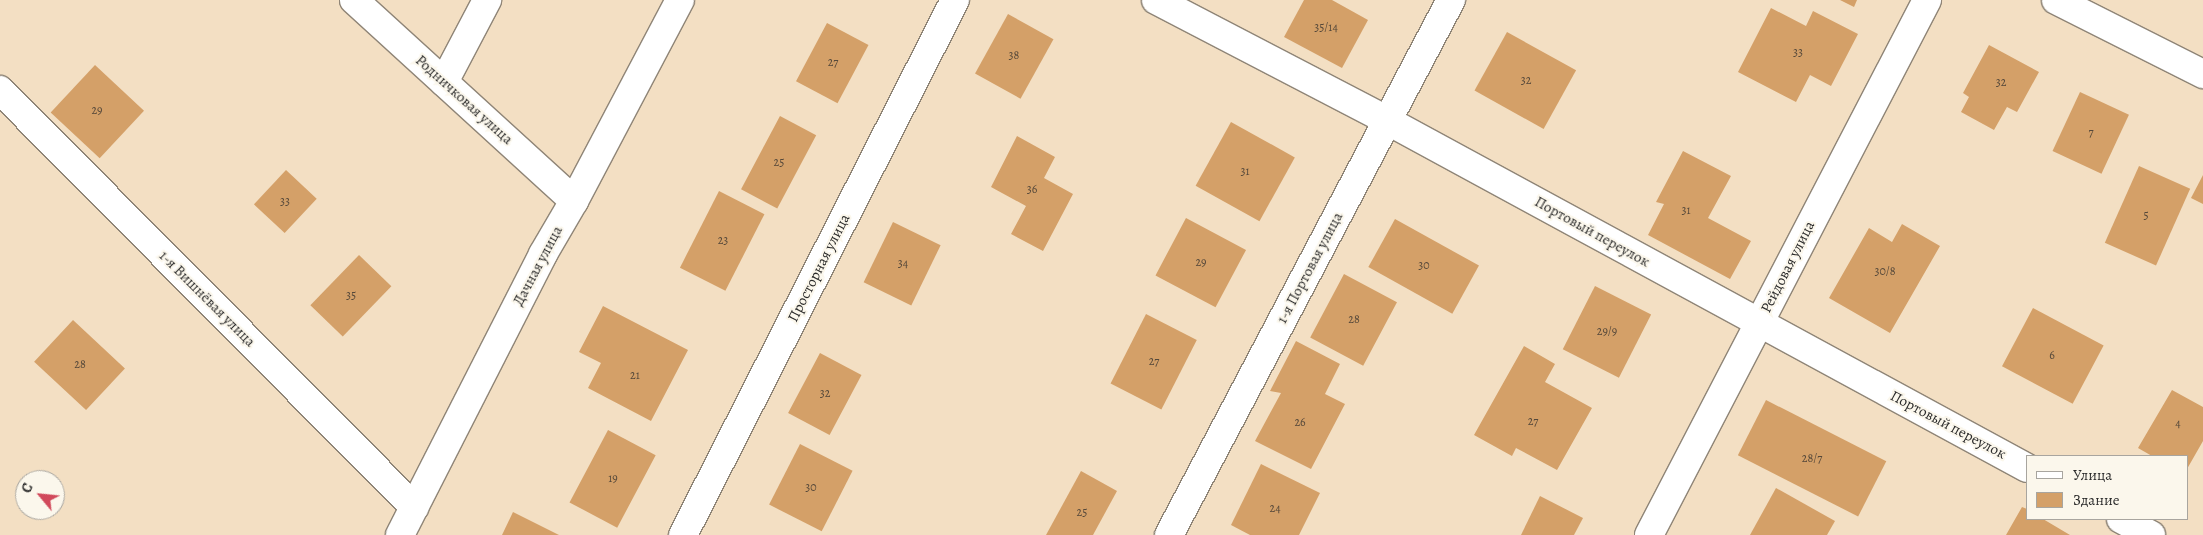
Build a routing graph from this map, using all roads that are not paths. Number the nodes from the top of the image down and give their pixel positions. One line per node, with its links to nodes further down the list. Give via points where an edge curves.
1 (354, 0): 10 (street, Родничковая улица)
2 (487, 0): 10 (street)
3 (680, 0): 13 (street, Дачная улица)
4 (956, 0): 19 (street, Просторная улица)
5 (1156, 0): 12 (street, Портовый переулок)
6 (1452, 0): 12 (street, 1-я Портовая улица)
7 (1927, 0): 14 (street, Рейдовая улица)
8 (2056, 0): 9 (street)
9 (2203, 74)
10 (444, 82): 13 (street, Родничковая улица)
11 (0, 90): 16 (street, 1-я Вишнёвая улица)
12 (1388, 121): 14 (street, Портовый переулок); 20 (street, 1-я Портовая улица)
13 (574, 201): 16 (street, Дачная улица, via 543,254)
14 (1759, 323): 15 (street, Портовый переулок); 21 (street, Рейдовая улица)
15 (2026, 467)
16 (414, 508): 18 (street, Дачная улица)
17 (2123, 520): 22 (street)
18 (400, 535)
19 (683, 535)
20 (1169, 535)
21 (1649, 535)
22 (2151, 535)

